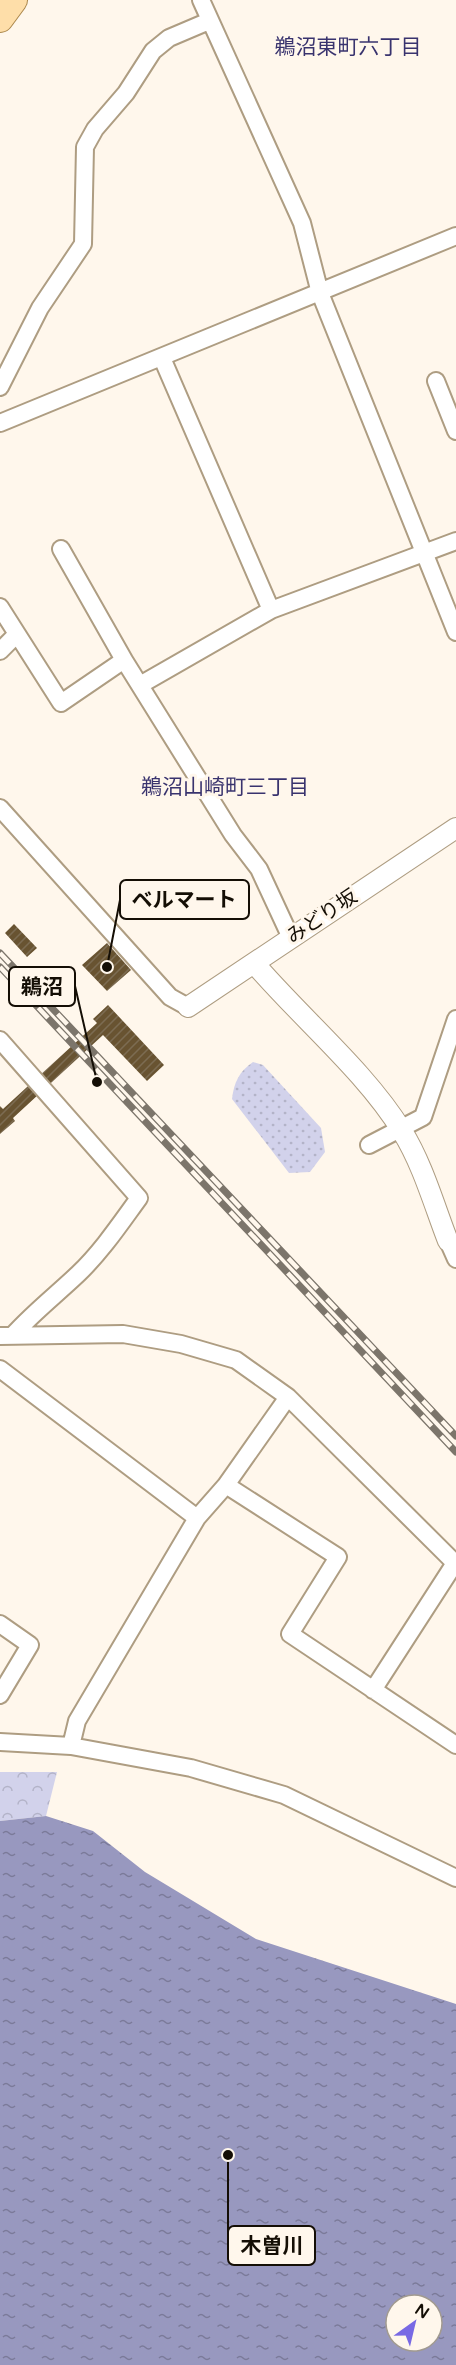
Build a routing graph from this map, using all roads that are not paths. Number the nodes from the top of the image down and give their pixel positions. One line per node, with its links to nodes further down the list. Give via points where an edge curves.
1 (14, 0): 3 (main road)
2 (201, 0): 4 (street)
3 (0, 19)
4 (209, 21): 6 (street, via 302,224); 9 (street, via 169,38 153,51 126,93 95,129 85,147 84,244 40,308)
5 (456, 236): 6 (street)
6 (320, 293): 7 (street); 14 (street)
7 (162, 358): 10 (street); 16 (street)
8 (436, 381): 11 (street)
9 (0, 387)
10 (0, 423)
11 (456, 431)
12 (456, 541): 14 (street)
13 (61, 549): 20 (street)
14 (424, 554): 16 (street); 17 (street)
15 (0, 607): 18 (street)
16 (271, 610): 21 (street)
17 (456, 632)
18 (16, 634): 19 (street); 20 (street, via 61,704)
19 (0, 651)
20 (124, 660): 21 (street)
21 (140, 685): 24 (street, via 259,869)
22 (0, 808): 26 (street, via 170,997)
23 (456, 828): 24 (street, みどり坂)
24 (291, 938): 25 (street, みどり坂)
25 (254, 963): 26 (street, みどり坂); 29 (street, via 357,1074)
26 (188, 1007)
27 (456, 1019): 29 (street, via 423,1117)
28 (0, 1040): 32 (street, via 139,1198 80,1273)
29 (402, 1130): 30 (street); 31 (street)
30 (369, 1145)
31 (452, 1250)
32 (7, 1335): 34 (street, via 123,1334 181,1344 236,1360)
33 (0, 1369): 36 (street)
34 (288, 1397): 35 (street); 37 (street)
35 (226, 1485): 36 (street); 39 (street, via 338,1557 290,1634)
36 (197, 1518): 43 (street, via 77,1721)
37 (455, 1564): 39 (street)
38 (0, 1624): 40 (street, via 30,1645)
39 (373, 1690): 42 (street)
40 (0, 1695)
41 (0, 1742): 43 (street)
42 (456, 1745)
43 (71, 1746): 44 (street, via 191,1768 284,1795)
44 (456, 1878)

